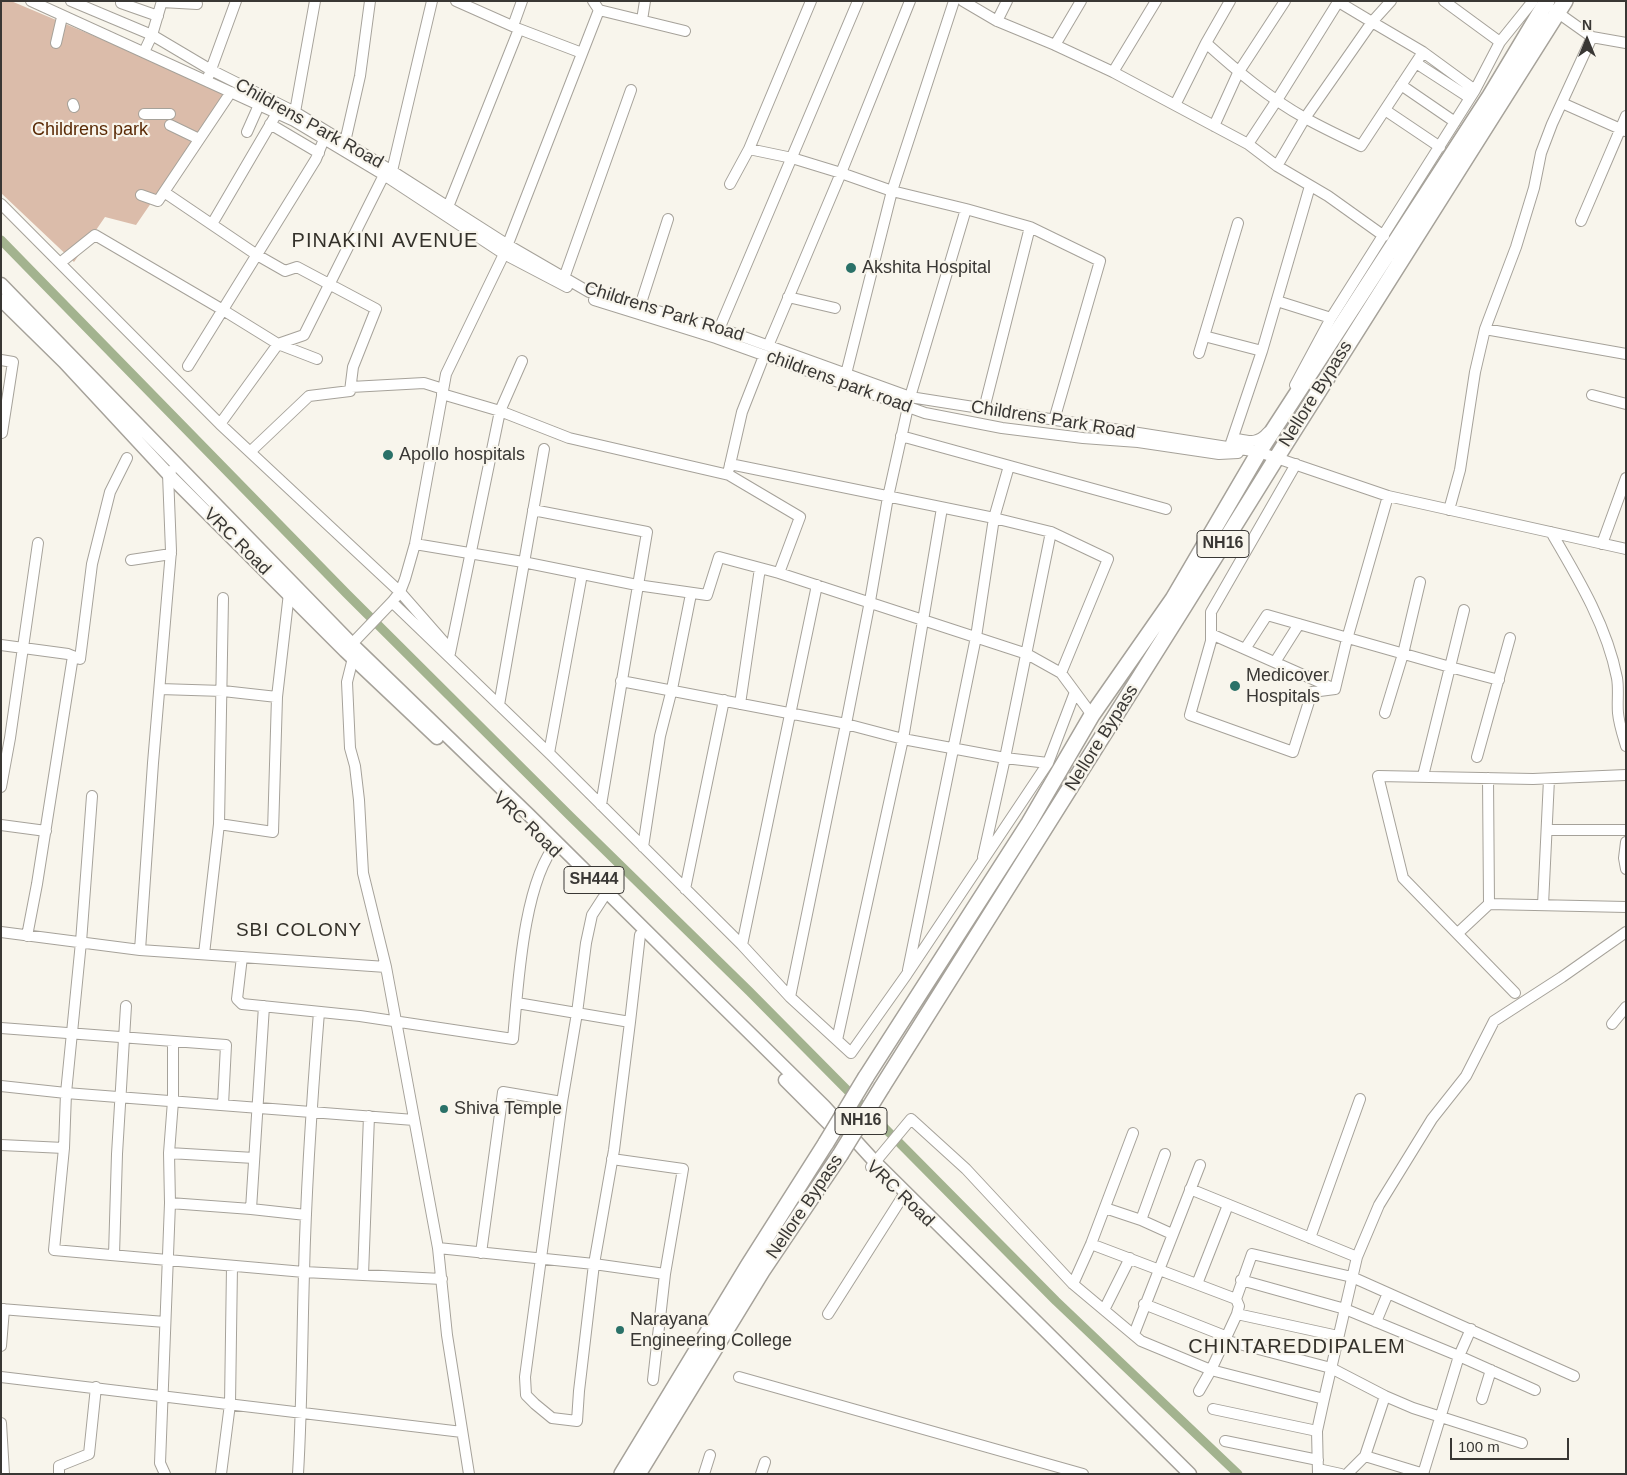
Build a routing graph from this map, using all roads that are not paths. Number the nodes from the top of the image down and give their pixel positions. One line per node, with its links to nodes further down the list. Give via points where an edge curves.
1 (31, 1): 29 (street)
2 (71, 1): 36 (street, Childrens Park Road)
3 (162, 1): 26 (street); 30 (street)
4 (236, 1): 47 (street)
5 (315, 1): 60 (street)
6 (370, 1): 74 (street, via 360,76)
7 (432, 1): 82 (street)
8 (456, 1): 34 (street)
9 (522, 1): 34 (street)
10 (644, 1): 31 (street)
11 (811, 1): 77 (street)
12 (858, 1): 79 (street)
13 (910, 1): 81 (street)
14 (954, 1): 85 (street)
15 (963, 1): 32 (street)
16 (1007, 1): 32 (street)
17 (1081, 1): 42 (street)
18 (1156, 1): 48 (street)
19 (1230, 1): 40 (street)
20 (1285, 1): 49 (street)
21 (1391, 1): 33 (street)
22 (1444, 1): 38 (street)
23 (1337, 2): 33 (street); 55 (street)
24 (1542, 2): 28 (street); 38 (street); 139 (highway, Nellore Bypass / NH16, via 1490,96)
25 (121, 3): 30 (street)
26 (197, 4)
27 (596, 6): 31 (street); 45 (street)
28 (1562, 7): 37 (street); 140 (highway, Nellore Bypass / NH16)
29 (62, 16): 39 (street); 43 (street)
30 (158, 16): 36 (street)
31 (642, 20): 35 (street)
32 (996, 21): 42 (street)
33 (1372, 22): 44 (street); 65 (street)
34 (516, 28): 45 (street); 90 (street)
35 (685, 31)
36 (152, 35): 43 (street); 47 (street, Childrens Park Road)
37 (1592, 37): 41 (street); 56 (street)
38 (1500, 42): 54 (street)
39 (56, 43)
40 (1206, 43): 49 (street); 57 (street)
41 (1626, 43)
42 (1055, 45): 48 (street)
43 (144, 52): 50 (street)
44 (1423, 52): 46 (street); 54 (street)
45 (582, 53): 98 (street)
46 (1416, 63): 51 (street); 54 (street)
47 (211, 70): 50 (street); 60 (street, Childrens Park Road)
48 (1113, 72): 57 (street)
49 (1238, 72): 55 (street); 69 (street)
50 (207, 81): 53 (street)
51 (1401, 85): 59 (street); 66 (street)
52 (631, 90): 101 (street)
53 (230, 92): 58 (street); 72 (street)
54 (1472, 94): 66 (street)
55 (1277, 100): 65 (street); 75 (street)
56 (1562, 103): 70 (street); 112 (street, via 1541,153 1516,247)
57 (1176, 104): 69 (street)
58 (259, 105): 61 (street); 71 (street)
59 (1385, 110): 65 (street, via 1361,146); 76 (street)
60 (295, 112): 74 (street, Childrens Park Road)
61 (277, 113): 67 (street); 73 (street)
62 (144, 114): 63 (street)
63 (170, 114)
64 (1626, 116): 70 (street)
65 (1305, 118): 80 (street)
66 (1455, 122): 76 (street)
67 (270, 124): 78 (street); 95 (street)
68 (170, 125): 72 (street)
69 (1214, 126): 75 (street)
70 (1623, 130): 93 (street)
71 (247, 132)
72 (199, 139): 86 (street)
73 (324, 139): 78 (street); 82 (street)
74 (344, 142): 82 (street, Childrens Park Road)
75 (1248, 144): 80 (street)
76 (1440, 147): 97 (street)
77 (749, 149): 79 (street); 83 (street)
78 (319, 152): 99 (street)
79 (792, 158): 81 (street); 111 (street)
80 (1277, 166): 84 (street)
81 (841, 172): 85 (street); 104 (street)
82 (388, 173): 88 (street, Childrens Park Road); 88 (street, childrens park road, via 396,183); 103 (street)
83 (730, 184)
84 (1310, 186): 97 (street); 106 (street)
85 (892, 191): 91 (street); 124 (street)
86 (164, 192): 87 (street, via 158,201); 95 (street)
87 (141, 196)
88 (427, 198): 90 (street, Childrens Park Road); 98 (street, childrens park road)
89 (1, 204): 100 (street)
90 (448, 207): 98 (street, Childrens Park Road)
91 (966, 209): 96 (street); 128 (street)
92 (668, 218): 107 (street)
93 (1581, 221)
94 (1238, 223): 113 (street)
95 (212, 224): 99 (street)
96 (1030, 227): 130 (street); 132 (street, via 1100,261)
97 (1384, 236): 110 (street)
98 (506, 250): 101 (street, Childrens Park Road); 114 (street, childrens park road, via 590,299); 126 (street, via 446,374)
99 (257, 255): 103 (street, via 285,271 296,267); 109 (street)
100 (60, 264): 109 (street, via 95,235); 133 (street)
101 (564, 278): 107 (street, Childrens Park Road, via 589,292)
102 (1, 284): 144 (main road, SH444)
103 (329, 284): 115 (street, via 304,335); 125 (street, via 376,309 353,367)
104 (788, 297): 108 (street); 116 (street)
105 (1, 300): 144 (main road, VRC Road / SH444)
106 (1277, 301): 110 (street); 117 (street)
107 (640, 306): 111 (street, Childrens Park Road)
108 (835, 308)
109 (223, 310): 115 (street); 123 (street)
110 (1331, 318): 136 (street, via 1274,424 1261,439)
111 (719, 328): 114 (street); 116 (street, Childrens Park Road)
112 (1485, 330): 119 (street); 152 (street, via 1460,470)
113 (1204, 336): 117 (street); 118 (street)
114 (716, 338): 116 (street, childrens park road)
115 (278, 344): 120 (street); 133 (street)
116 (766, 351): 124 (street, Childrens Park Road); 128 (street, childrens park road); 145 (street, via 742,412)
117 (1262, 351): 136 (street)
118 (1199, 353)
119 (1626, 354)
120 (317, 359)
121 (1, 360): 134 (street, via 12,362)
122 (522, 361): 131 (street)
123 (188, 366)
124 (846, 374): 128 (street, Childrens Park Road)
125 (351, 387): 126 (street, via 424,383); 138 (street, via 350,391 309,396)
126 (442, 392): 131 (street); 157 (street)
127 (1592, 395): 129 (street)
128 (909, 402): 130 (street, Childrens Park Road); 135 (street); 136 (street, childrens park road, via 925,413 1002,428)
129 (1626, 404)
130 (984, 409): 132 (street, Childrens Park Road)
131 (500, 411): 145 (street, via 569,438); 160 (street)
132 (1054, 420): 136 (street, Childrens Park Road)
133 (220, 424): 138 (street)
134 (1, 434)
135 (901, 436): 143 (street); 148 (street)
136 (1229, 446): 139 (street, childrens park road)
137 (544, 450): 151 (street)
138 (250, 452): 170 (street)
139 (1259, 452): 140 (street, childrens park road); 206 (highway, Nellore Bypass / NH16, via 1173,599)
140 (1276, 457): 142 (street, childrens park road); 366 (highway, Nellore Bypass / NH16, bridge, via 1186,606 840,1156 762,1271)
141 (128, 458): 190 (street, via 110,492 92,564 80,659)
142 (1296, 464): 147 (street, childrens park road); 179 (street, via 1210,612)
143 (1009, 466): 150 (street); 153 (street)
144 (172, 469): 161 (street); 171 (main road, VRC Road / SH444); 186 (main road, SH444)
145 (729, 470): 148 (street); 165 (street, via 800,517)
146 (1626, 478): 158 (street)
147 (1388, 496): 152 (street, childrens park road); 182 (street)
148 (888, 497): 149 (street); 174 (street)
149 (942, 508): 153 (street); 177 (street)
150 (1166, 509)
151 (533, 510): 163 (street); 168 (street, via 647,532)
152 (1449, 510): 155 (street, childrens park road)
153 (994, 518): 154 (street); 180 (street)
154 (1051, 532): 188 (street); 193 (street, via 1108,559)
155 (1551, 532): 158 (street, childrens park road); 210 (street, via 1590,603 1606,643 1617,680 1618,714)
156 (38, 543): 184 (street)
157 (415, 544): 160 (street); 170 (street)
158 (1602, 544): 159 (street, childrens park road)
159 (1626, 549)
160 (471, 553): 163 (street); 187 (street)
161 (171, 554): 162 (street); 196 (street)
162 (131, 560)
163 (523, 562): 166 (street); 204 (street)
164 (760, 568): 165 (street); 172 (street, via 719,557 707,595); 203 (street)
165 (779, 573): 169 (street)
166 (582, 574): 168 (street); 212 (street)
167 (1420, 582): 189 (street)
168 (637, 585): 172 (street); 195 (street)
169 (817, 585): 174 (street); 205 (street)
170 (400, 592): 175 (street); 187 (street)
171 (289, 593): 186 (main road, VRC Road / SH444); 201 (street)
172 (691, 594): 197 (street)
173 (224, 598): 199 (street)
174 (870, 602): 177 (street); 208 (street)
175 (389, 605): 186 (street); 187 (street)
176 (1464, 610): 192 (street)
177 (922, 619): 180 (street); 209 (street)
178 (1299, 624): 182 (street); 185 (street, via 1267,615); 191 (street)
179 (1211, 634): 185 (street); 198 (street, via 1190,715 1293,752 1312,692)
180 (976, 637): 188 (street); 211 (street)
181 (1510, 638): 194 (street)
182 (1347, 639): 189 (street); 198 (street)
183 (1, 645): 184 (street)
184 (23, 648): 190 (street); 220 (street)
185 (1245, 649): 191 (street)
186 (350, 651): 229 (main road, VRC Road / SH444); 248 (street, via 347,682 350,748 359,800 363,873)
187 (450, 653): 204 (street)
188 (1027, 654): 193 (street); 214 (street)
189 (1403, 654): 192 (street); 207 (street)
190 (73, 656): 227 (street)
191 (1275, 662): 198 (street)
192 (1450, 667): 194 (street); 217 (street)
193 (1061, 673): 200 (street)
194 (1499, 680): 213 (street)
195 (621, 681): 197 (street); 222 (street)
196 (160, 689): 199 (street); 245 (street)
197 (672, 689): 202 (street); 230 (street, via 660,736)
198 (1335, 689)
199 (223, 692): 201 (street); 223 (street)
200 (1075, 692): 206 (street); 215 (street)
201 (276, 697): 223 (street, via 273,832)
202 (724, 700): 203 (street); 233 (street)
203 (740, 704): 205 (street)
204 (499, 705): 212 (street)
205 (790, 714): 208 (street); 244 (street)
206 (1092, 714): 365 (highway, Nellore Bypass / NH16, bridge, via 1029,823 866,1077)
207 (1385, 714)
208 (846, 724): 209 (street); 251 (street)
209 (902, 739): 211 (street); 264 (street)
210 (1626, 746)
211 (954, 747): 214 (street); 249 (street)
212 (549, 753): 222 (street)
213 (1477, 757)
214 (1006, 758): 215 (street); 231 (street)
215 (1048, 763): 231 (street)
216 (1626, 775): 219 (street)
217 (1423, 776): 218 (street); 239 (street, via 1378,776 1403,878)
218 (1488, 778): 219 (street); 235 (street)
219 (1549, 779): 225 (street)
220 (1, 787)
221 (92, 796): 243 (street)
222 (601, 805): 230 (street)
223 (219, 824): 246 (street)
224 (1, 825): 227 (street)
225 (1546, 830): 226 (street); 236 (street)
226 (1626, 830)
227 (46, 831): 242 (street)
228 (1626, 842): 232 (street)
229 (554, 846): 234 (main road, VRC Road / SH444); 252 (street, via 544,859 529,909); 284 (main road, SH444, via 824,1106)
230 (643, 846): 233 (street)
231 (981, 864): 249 (street)
232 (1626, 870)
233 (685, 888): 244 (street)
234 (603, 898): 241 (main road, VRC Road / SH444); 257 (street, via 592,914)
235 (1489, 904): 236 (street); 239 (street)
236 (1543, 905): 237 (street)
237 (1626, 907)
238 (1, 932): 242 (street)
239 (1458, 933): 250 (street)
240 (1626, 933): 300 (street, via 1494,1022 1466,1076 1432,1119 1379,1205)
241 (640, 935): 259 (street); 284 (main road, VRC Road / SH444)
242 (28, 936): 243 (street)
243 (81, 942): 245 (street); 262 (street)
244 (742, 945): 251 (street)
245 (140, 950): 246 (street)
246 (204, 954): 247 (street)
247 (242, 957): 248 (street); 254 (street, via 237,1000 242,1004)
248 (386, 967): 258 (street)
249 (907, 974): 264 (street, via 850,1053)
250 (1515, 993)
251 (790, 997): 264 (street)
252 (517, 1003): 257 (street); 258 (street, via 513,1039)
253 (126, 1006): 263 (street)
254 (264, 1006): 256 (street); 273 (street)
255 (1626, 1007): 260 (street)
256 (319, 1012): 258 (street); 274 (street)
257 (577, 1013): 259 (street); 271 (street)
258 (396, 1021): 276 (street)
259 (630, 1022): 283 (street)
260 (1612, 1024)
261 (1, 1028): 262 (street)
262 (72, 1034): 263 (street); 267 (street)
263 (126, 1038): 265 (street); 268 (street)
264 (837, 1040)
265 (173, 1041): 270 (street); 272 (street, via 226,1045)
266 (1, 1086): 267 (street)
267 (66, 1093): 268 (street); 279 (street)
268 (121, 1098): 270 (street); 299 (street)
269 (1360, 1099): 295 (street)
270 (173, 1102): 272 (street); 280 (street)
271 (562, 1102): 298 (street, via 504,1092); 303 (street)
272 (223, 1105): 273 (street)
273 (257, 1108): 274 (street); 282 (street)
274 (311, 1112): 275 (street); 292 (street)
275 (369, 1116): 276 (street); 309 (street)
276 (414, 1120): 297 (street)
277 (1133, 1133): 290 (street)
278 (1, 1145): 279 (street)
279 (64, 1148): 299 (street, via 54,1250)
280 (169, 1154): 282 (street); 288 (street)
281 (1165, 1154): 293 (street)
282 (254, 1158): 291 (street)
283 (612, 1159): 304 (street); 308 (street, via 684,1169)
284 (873, 1164): 287 (main road, VRC Road / SH444); 313 (street, via 911,1119 966,1169); 370 (main road, SH444)
285 (1200, 1165): 286 (street)
286 (1190, 1190): 289 (street); 294 (street)
287 (902, 1196): 321 (street); 369 (main road, VRC Road / SH444)
288 (170, 1203): 291 (street); 302 (street)
289 (1228, 1205): 295 (street); 314 (street)
290 (1105, 1208): 293 (street); 296 (street)
291 (251, 1209): 292 (street)
292 (306, 1215): 307 (street)
293 (1141, 1220): 294 (street)
294 (1172, 1234): 306 (street)
295 (1310, 1238): 300 (street)
296 (1091, 1244): 301 (street); 313 (street)
297 (438, 1248): 298 (street); 311 (street)
298 (480, 1253): 303 (street)
299 (114, 1255): 302 (street)
300 (1357, 1257): 310 (street)
301 (1130, 1258): 306 (street); 320 (street)
302 (167, 1260): 305 (street); 323 (street)
303 (541, 1260): 304 (street); 304 (street, via 526,1395 552,1418 578,1421)
304 (594, 1264): 308 (street)
305 (232, 1266): 307 (street); 345 (street)
306 (1159, 1270): 314 (street); 317 (street)
307 (304, 1272): 309 (street); 347 (street)
308 (665, 1274): 337 (street)
309 (363, 1275): 311 (street)
310 (1352, 1277): 312 (street, via 1252,1254); 315 (street); 319 (street)
311 (442, 1279): 351 (street)
312 (1242, 1280): 316 (street); 319 (street)
313 (1073, 1284): 320 (street)
314 (1197, 1284): 316 (street)
315 (1388, 1293): 324 (street); 325 (street)
316 (1236, 1299): 322 (street, via 1239,1306)
317 (1144, 1304): 326 (street); 328 (street)
318 (3, 1309): 323 (street); 329 (street)
319 (1345, 1309): 324 (street); 327 (street)
320 (1104, 1310): 326 (street)
321 (828, 1314)
322 (1237, 1314): 327 (street); 328 (street)
323 (165, 1322): 341 (street)
324 (1376, 1322): 330 (street)
325 (1471, 1329): 330 (street); 334 (street)
326 (1134, 1334): 332 (street, via 1142,1341)
327 (1338, 1336): 331 (street)
328 (1225, 1338): 331 (street); 332 (street)
329 (1, 1346)
330 (1459, 1356): 333 (street); 348 (street)
331 (1331, 1368): 342 (street); 343 (street)
332 (1211, 1370): 340 (street); 343 (street)
333 (1492, 1370): 339 (street); 344 (street)
334 (1574, 1376)
335 (1, 1377): 338 (street)
336 (739, 1377): 358 (street)
337 (654, 1380)
338 (96, 1387): 341 (street); 360 (street, via 89,1454 59,1466)
339 (1535, 1390)
340 (1200, 1391)
341 (162, 1395): 345 (street); 361 (street, via 160,1463)
342 (1385, 1396): 348 (street); 355 (street)
343 (1324, 1399): 350 (street)
344 (1482, 1399)
345 (230, 1404): 347 (street); 362 (street)
346 (1213, 1408): 350 (street)
347 (301, 1412): 351 (street); 363 (street)
348 (1440, 1418): 353 (street); 373 (street)
349 (1, 1423): 359 (street)
350 (1318, 1431): 357 (street)
351 (462, 1432): 364 (street)
352 (1225, 1441): 357 (street)
353 (1522, 1442)
354 (710, 1455): 367 (street)
355 (1365, 1456): 372 (street); 373 (street)
356 (765, 1462): 368 (street)
357 (1318, 1468): 371 (street)
358 (1077, 1473)
359 (4, 1474)
360 (59, 1474)
361 (165, 1474)
362 (221, 1474)
363 (298, 1474)
364 (469, 1474)
365 (622, 1474)
366 (638, 1474)
367 (704, 1474)
368 (761, 1474)
369 (1182, 1474)
370 (1190, 1474)
371 (1342, 1474)
372 (1346, 1474)
373 (1424, 1474)

